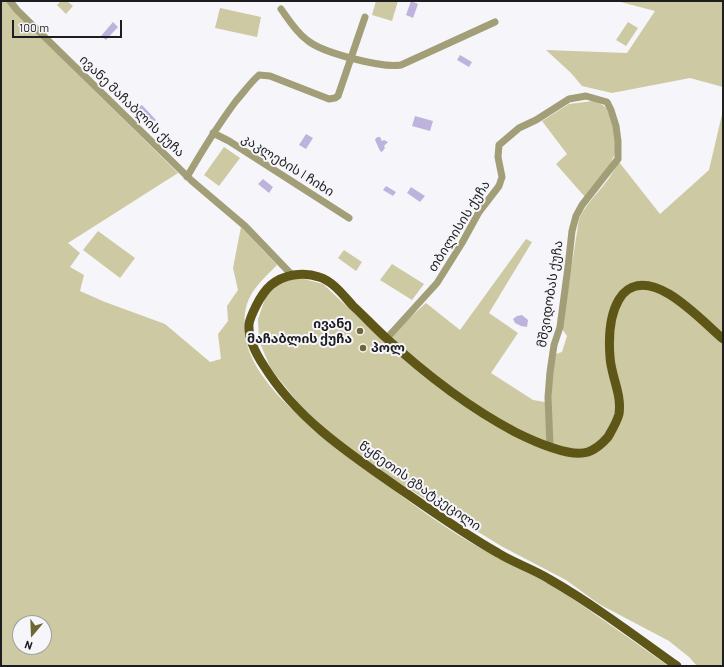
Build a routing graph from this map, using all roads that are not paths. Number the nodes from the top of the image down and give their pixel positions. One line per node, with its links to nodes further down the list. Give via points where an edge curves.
1 (10, 1): 8 (street, ივანე მაჩაბლის ქუჩა)
2 (280, 9): 5 (street, via 300,34 312,44)
3 (364, 17): 5 (street)
4 (495, 22): 5 (street, via 401,65 382,65)
5 (350, 57): 6 (street, via 342,87 335,98 329,99 270,76 259,75)
6 (213, 133): 8 (street); 9 (street, კაკლების I ჩიხი)
7 (618, 159): 11 (street, თბილისის ქუჩა, via 616,126 606,102 586,96 569,99 518,128 499,145 498,157 502,177 499,186 479,212 441,278); 13 (street, მშვიდობას ქუჩა, via 582,205 572,231 560,321 550,372)
8 (187, 177): 10 (street, ივანე მაჩაბლის ქუჩა, via 245,226)
9 (350, 218)
10 (292, 275): 11 (main road, via 320,277 332,284); 14 (main road, წყნეთის გზატკეცილი, via 272,284 261,295 249,323 252,344 260,360 292,403 347,451 459,530 591,604)
11 (387, 338): 13 (main road, via 425,371 490,418)
12 (723, 340): 13 (main road, via 667,293 653,287 639,286 628,290 619,297 610,333 610,360 618,395 619,413 614,428 602,445 586,453 572,453)
13 (550, 446)
14 (677, 666)

